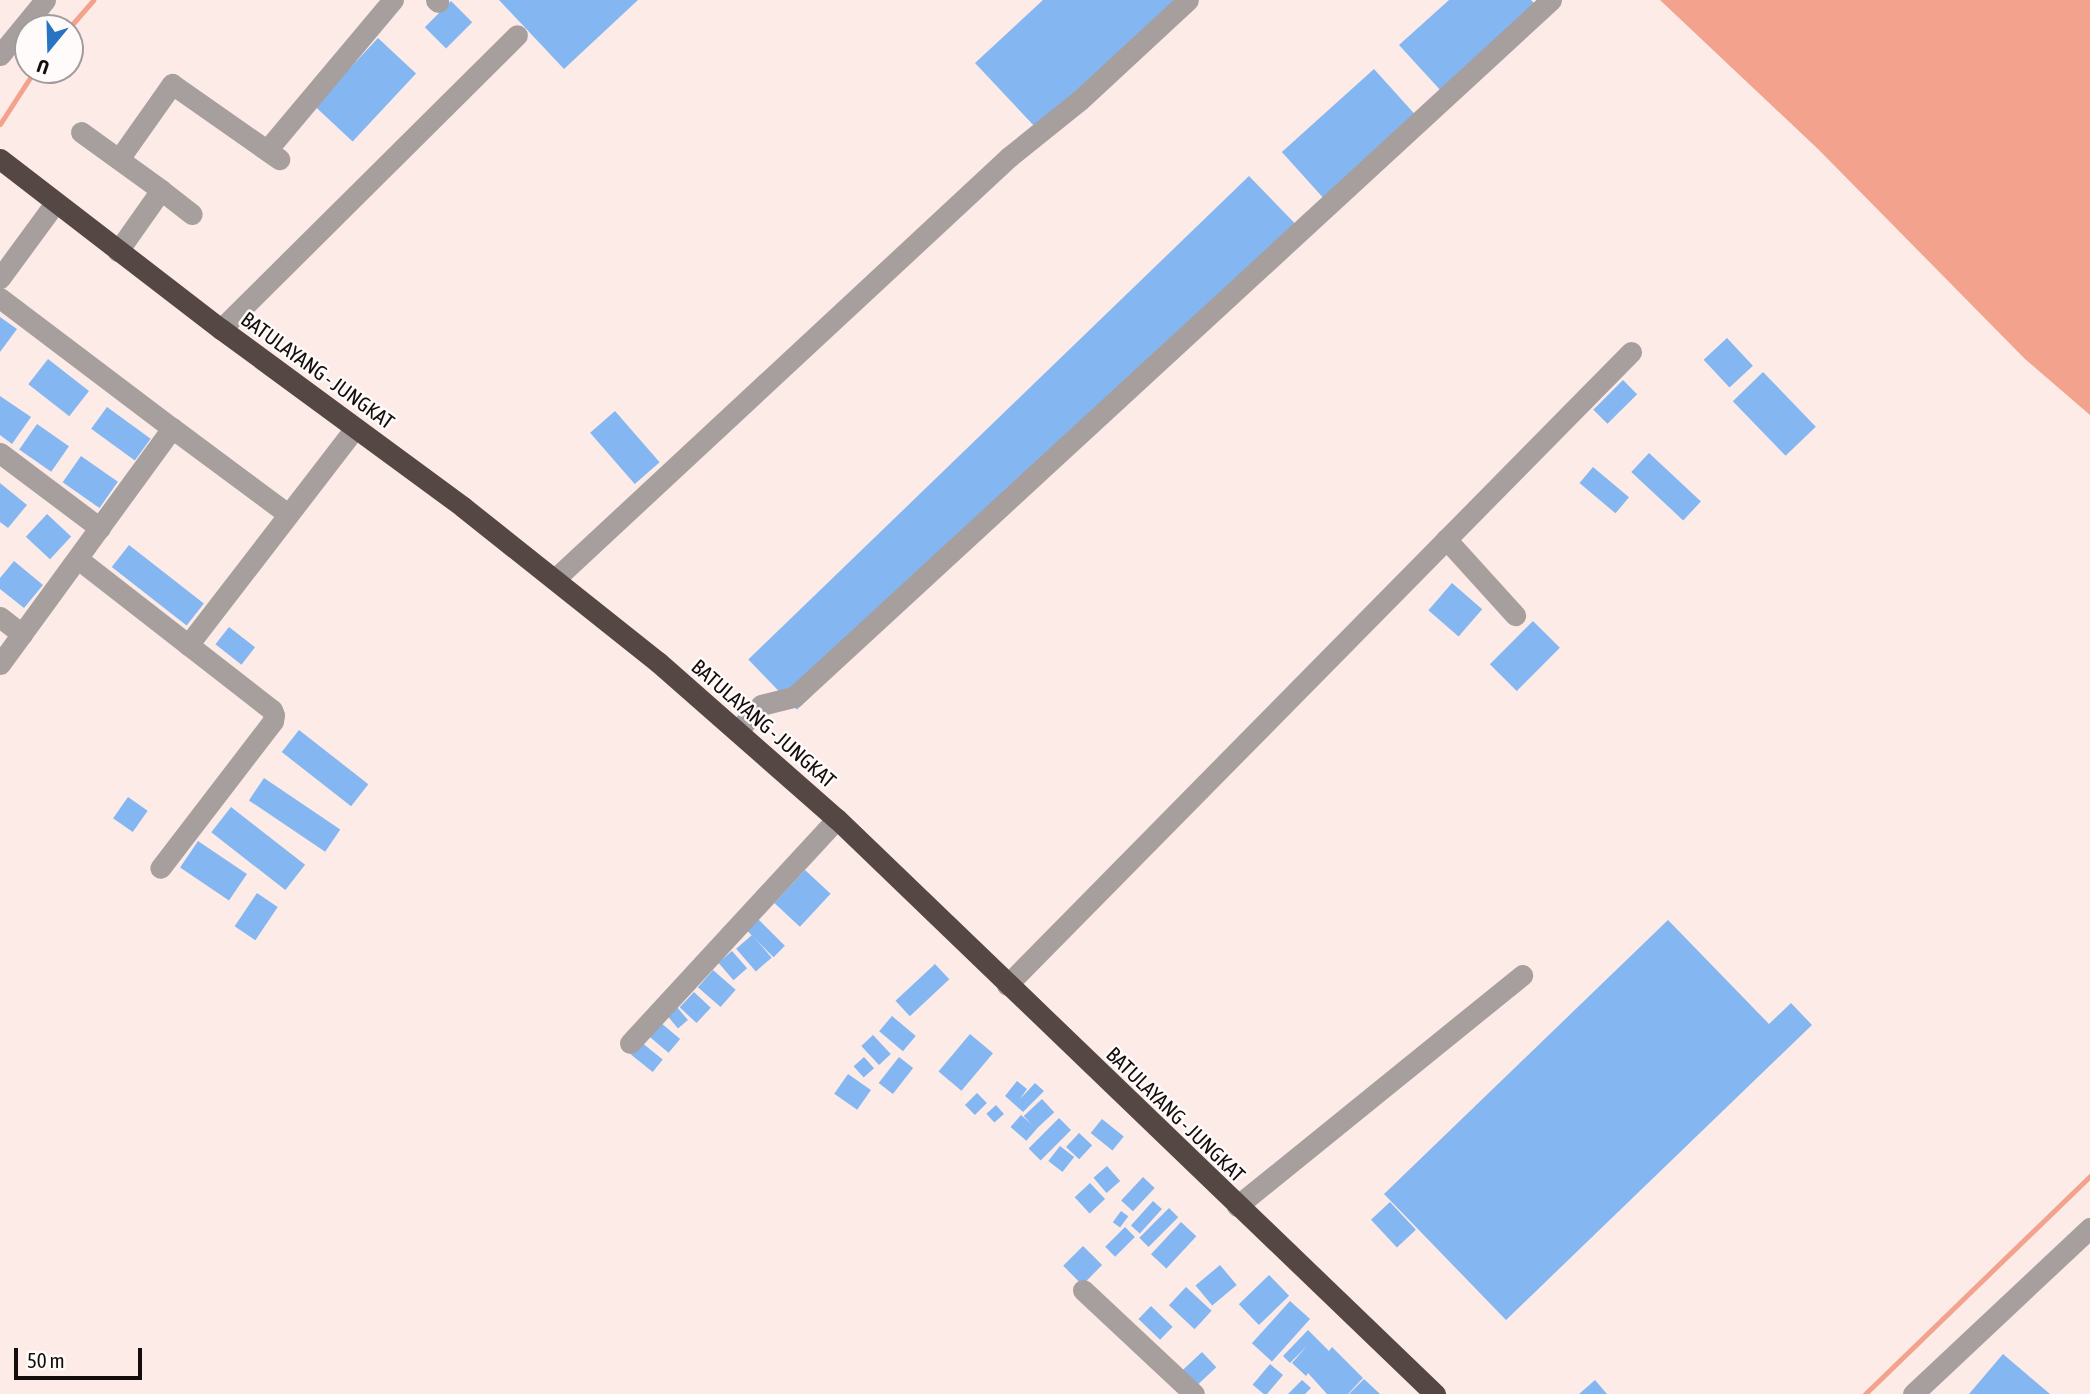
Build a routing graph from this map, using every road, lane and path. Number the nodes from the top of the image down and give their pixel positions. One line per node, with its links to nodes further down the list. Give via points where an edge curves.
1 (45, 0): 6 (street)
2 (393, 0): 9 (street, via 273,154 172,84)
3 (1188, 0): 25 (street, via 1080,100 1009,156)
4 (1550, 0): 31 (street, via 794,698 761,705)
5 (517, 35): 16 (street)
6 (0, 55)
7 (81, 132): 9 (street)
8 (0, 159): 11 (highway, BATULAYANG - JUNGKAT)
9 (119, 159): 10 (street)
10 (161, 190): 12 (street); 13 (street)
11 (55, 203): 13 (highway, BATULAYANG - JUNGKAT); 14 (street)
12 (191, 214)
13 (118, 251): 16 (highway, BATULAYANG - JUNGKAT)
14 (0, 278)
15 (0, 298): 18 (street)
16 (221, 329): 19 (highway, BATULAYANG - JUNGKAT)
17 (1631, 352): 23 (street)
18 (172, 428): 21 (street); 22 (street)
19 (355, 428): 21 (street); 25 (highway, BATULAYANG - JUNGKAT)
20 (0, 453): 22 (street)
21 (288, 514): 29 (street)
22 (100, 528): 24 (street)
23 (1446, 539): 26 (street); 35 (street)
24 (78, 559): 28 (street); 29 (street)
25 (556, 579): 31 (highway, BATULAYANG - JUNGKAT)
26 (1515, 615)
27 (0, 617): 28 (street)
28 (22, 634): 30 (street)
29 (187, 645): 33 (street, via 272,710 273,721)
30 (0, 664)
31 (737, 732): 32 (highway, BATULAYANG - JUNGKAT)
32 (837, 819): 35 (highway, BATULAYANG - JUNGKAT); 36 (street)
33 (160, 868)
34 (1522, 975): 37 (street)
35 (1007, 985): 37 (highway, BATULAYANG - JUNGKAT)
36 (630, 1043)
37 (1237, 1206): 41 (highway, BATULAYANG - JUNGKAT)
38 (2090, 1228): 42 (street)
39 (1083, 1290): 40 (street)
40 (1194, 1394)
41 (1435, 1394)
42 (1913, 1394)

